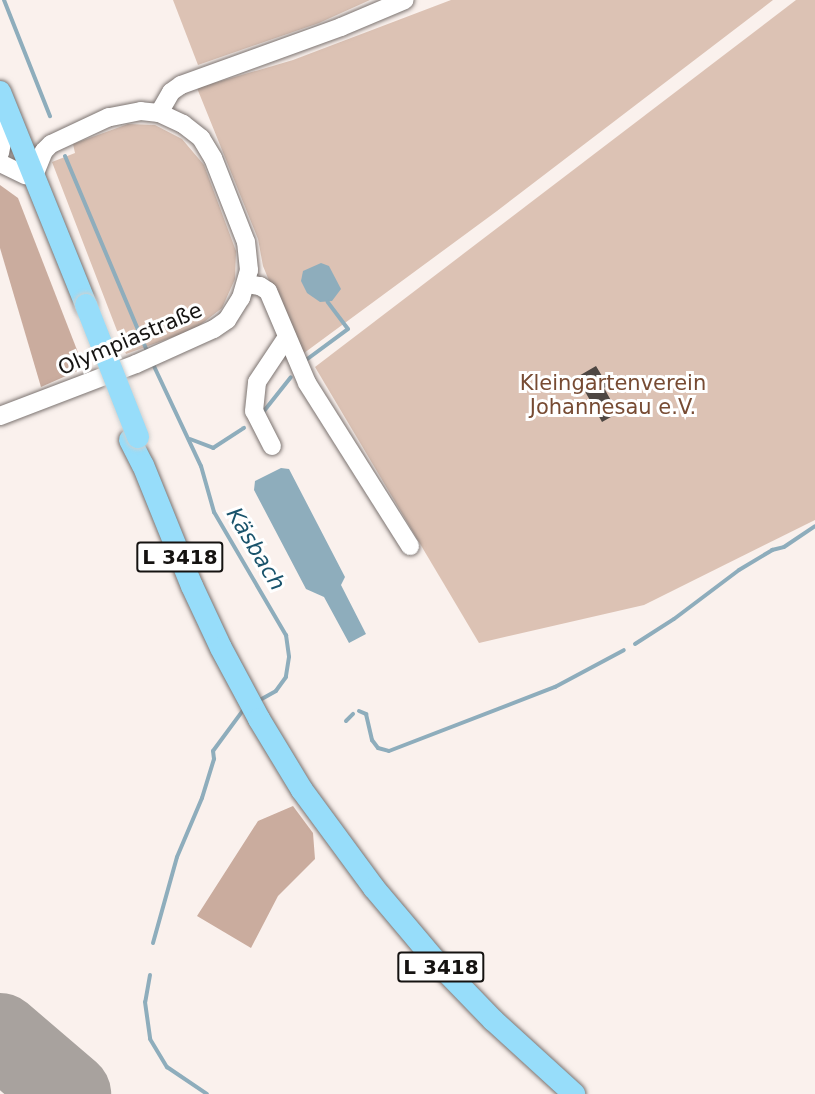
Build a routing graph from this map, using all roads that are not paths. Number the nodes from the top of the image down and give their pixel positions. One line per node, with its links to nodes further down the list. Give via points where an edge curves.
1 (405, 0): 3 (street, via 181,85 171,92)
2 (0, 92): 4 (main road, L 3418)
3 (159, 113): 5 (street, Olympiastraße, via 141,111 110,117); 9 (street, Olympiastraße, via 201,138 213,158 246,242)
4 (8, 125): 5 (street, Olympiastraße, via 36,141); 6 (street); 8 (main road, L 3418)
5 (69, 134): 8 (street, Olympiastraße, via 44,151)
6 (0, 153)
7 (0, 163): 8 (street)
8 (30, 174): 14 (main road, L 3418, bridge, via 192,586 221,648 281,756 374,888 434,959)
9 (247, 284): 10 (street, via 268,291); 11 (street, Olympiastraße, via 227,320 160,354)
10 (287, 337): 12 (street, via 257,382 254,411); 13 (street, via 307,383)
11 (0, 416)
12 (272, 446)
13 (410, 546)
14 (574, 1094)

